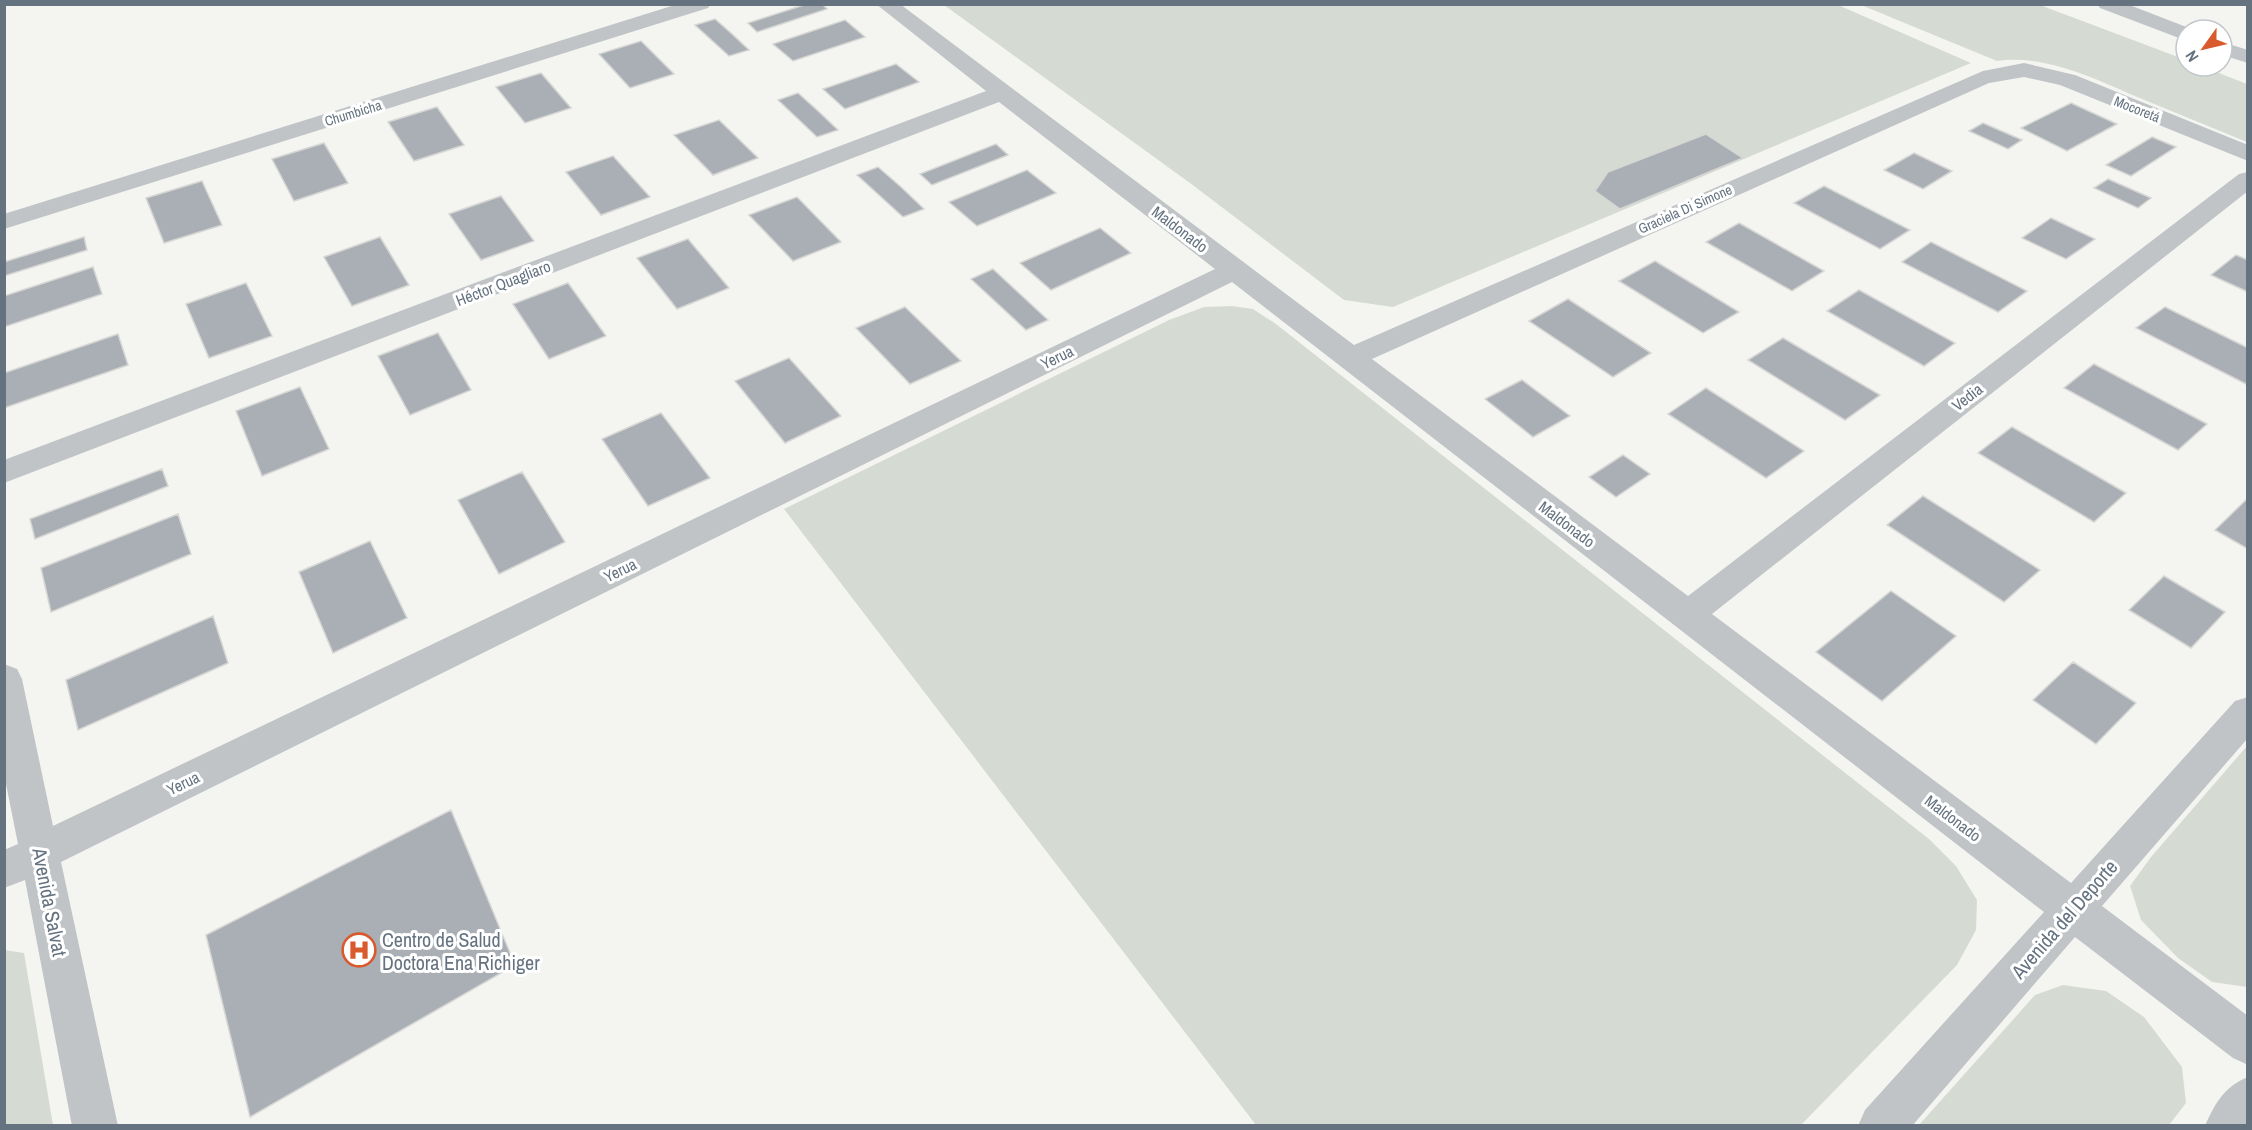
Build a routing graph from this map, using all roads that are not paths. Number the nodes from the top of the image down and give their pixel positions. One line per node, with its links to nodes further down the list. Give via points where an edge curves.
1 (700, 4): 9 (street, Chumbicha)
2 (886, 4): 6 (street, Maldonado)
3 (2107, 4): 4 (street)
4 (2174, 29)
5 (2024, 70): 7 (street, Mocoretá, via 2067,80); 11 (street, Graciela Di Simone, via 1983,78)
6 (1002, 93): 10 (street, Maldonado); 12 (street, Héctor Quagliaro)
7 (2247, 154)
8 (2247, 179): 13 (street, Vedia)
9 (4, 222)
10 (1235, 270): 11 (street, Maldonado); 16 (street, Yerua)
11 (1350, 358): 13 (street, Maldonado)
12 (4, 472)
13 (1687, 615): 18 (street, Maldonado)
14 (4, 679): 16 (street, Avenida Salvat)
15 (2247, 712): 18 (street, Avenida del Deporte)
16 (40, 853): 17 (street, Yerua); 21 (street, Avenida Salvat)
17 (4, 870)
18 (2073, 910): 19 (street, Maldonado); 22 (street, Avenida del Deporte)
19 (2247, 1043)
20 (2247, 1099): 23 (street)
21 (95, 1125)
22 (1881, 1125)
23 (2228, 1125)

